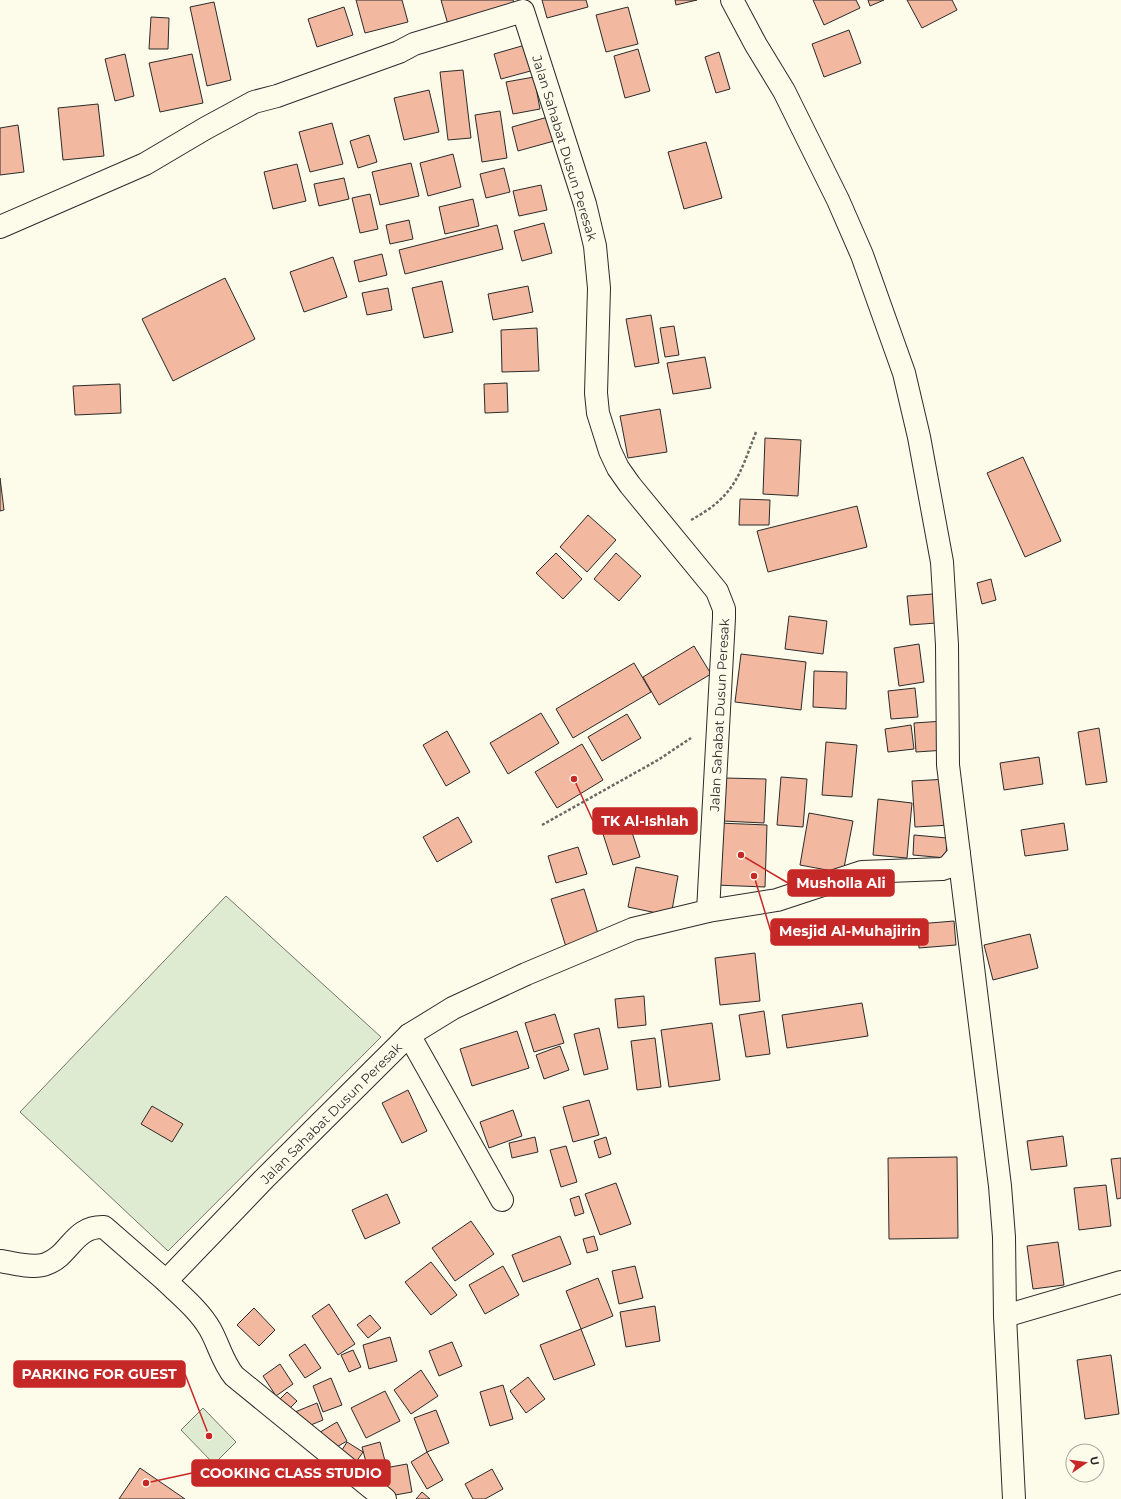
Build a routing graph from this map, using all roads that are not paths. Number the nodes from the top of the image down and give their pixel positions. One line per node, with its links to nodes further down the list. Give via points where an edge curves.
1 (732, 0): 4 (street, via 784,91 838,200 862,255 904,373 919,437 942,562 947,645 948,765)
2 (522, 5): 3 (street, Jalan Sahabat Dusun Peresak, via 414,44 399,52 254,102 145,164); 5 (street, Jalan Sahabat Dusun Peresak, via 585,204 595,246 599,303 596,393 603,432 618,468 712,583 724,608)
3 (0, 227)
4 (959, 854): 5 (street, Jalan Sahabat Dusun Peresak, via 948,868 862,872 777,900); 11 (street, via 1000,1186 1004,1237)
5 (708, 911): 6 (street, Jalan Sahabat Dusun Peresak, via 633,929 453,1008)
6 (409, 1035): 7 (street); 9 (street, Jalan Sahabat Dusun Peresak)
7 (502, 1200)
8 (0, 1261): 9 (street, via 39,1266 46,1264 59,1256 83,1231 95,1226 104,1227)
9 (166, 1281): 12 (street, via 199,1313 210,1330 226,1366 234,1376)
10 (1121, 1282): 11 (street)
11 (1005, 1316): 13 (street)
12 (385, 1499)
13 (1014, 1499)

